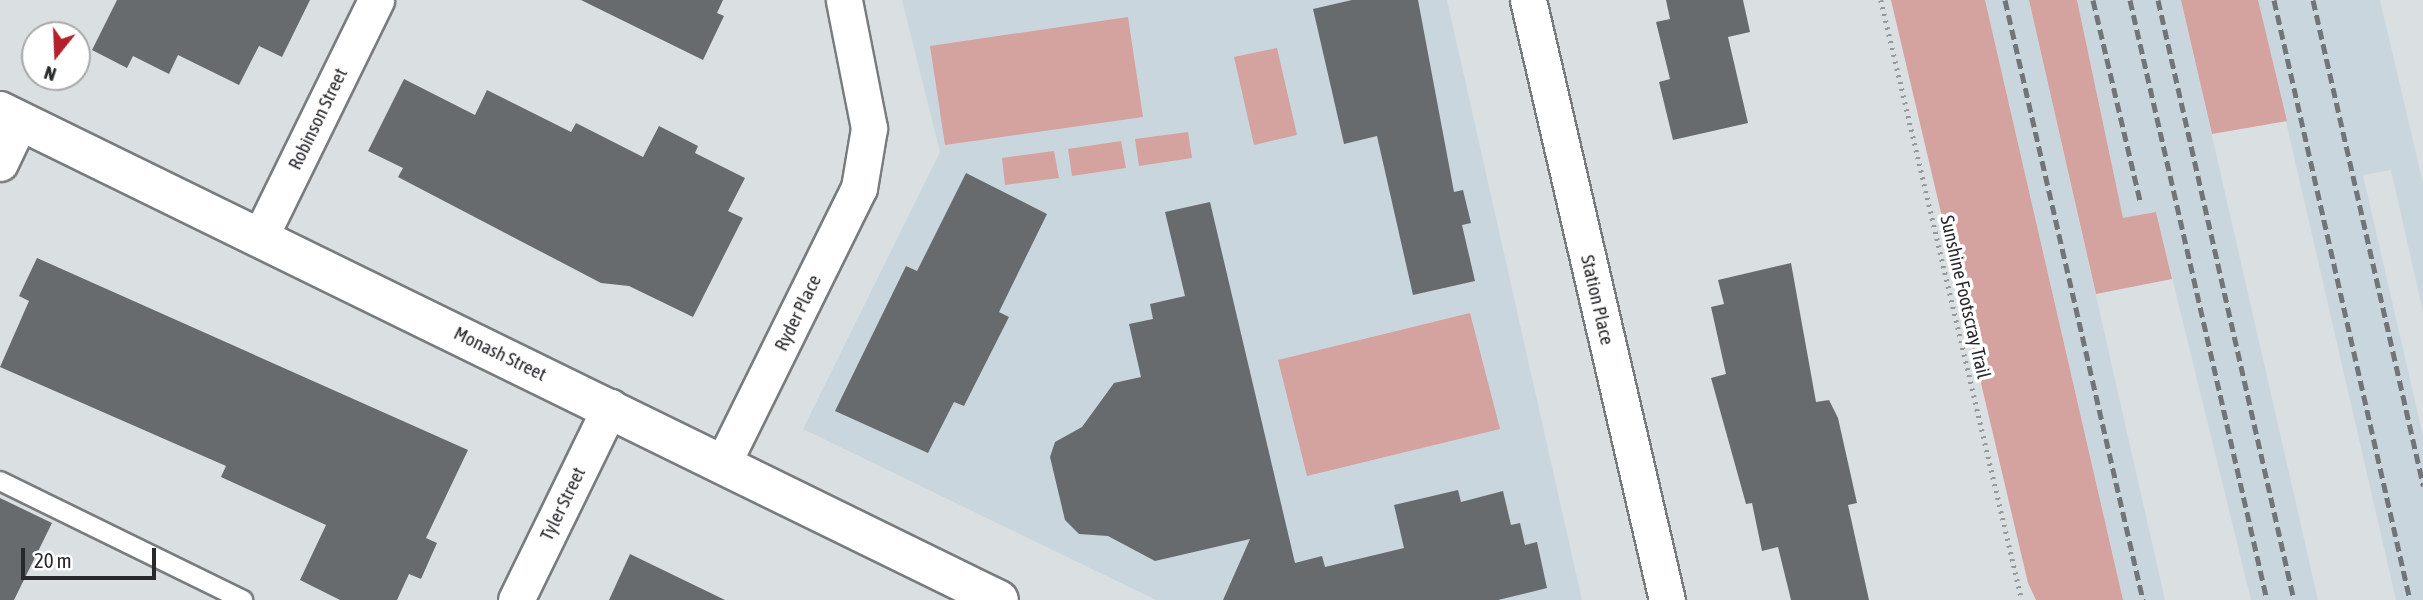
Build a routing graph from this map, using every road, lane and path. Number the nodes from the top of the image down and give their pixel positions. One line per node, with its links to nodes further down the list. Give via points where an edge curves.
1 (376, 0): 7 (street, Robinson Street)
2 (844, 0): 9 (street, Ryder Place, via 864,90 864,159 859,188)
3 (1528, 0): 14 (street, Station Place)
4 (1881, 0): 15 (path, Sunshine Footscray Trail)
5 (10, 116): 6 (street); 7 (main road, Monash Street)
6 (0, 163)
7 (260, 237): 8 (main road, Monash Street)
8 (610, 407): 9 (main road, Monash Street); 12 (street, Tyler Street)
9 (723, 463): 13 (main road, Monash Street)
10 (0, 481): 11 (lane)
11 (243, 600)
12 (516, 600)
13 (999, 600)
14 (1667, 600)
15 (2022, 600)

